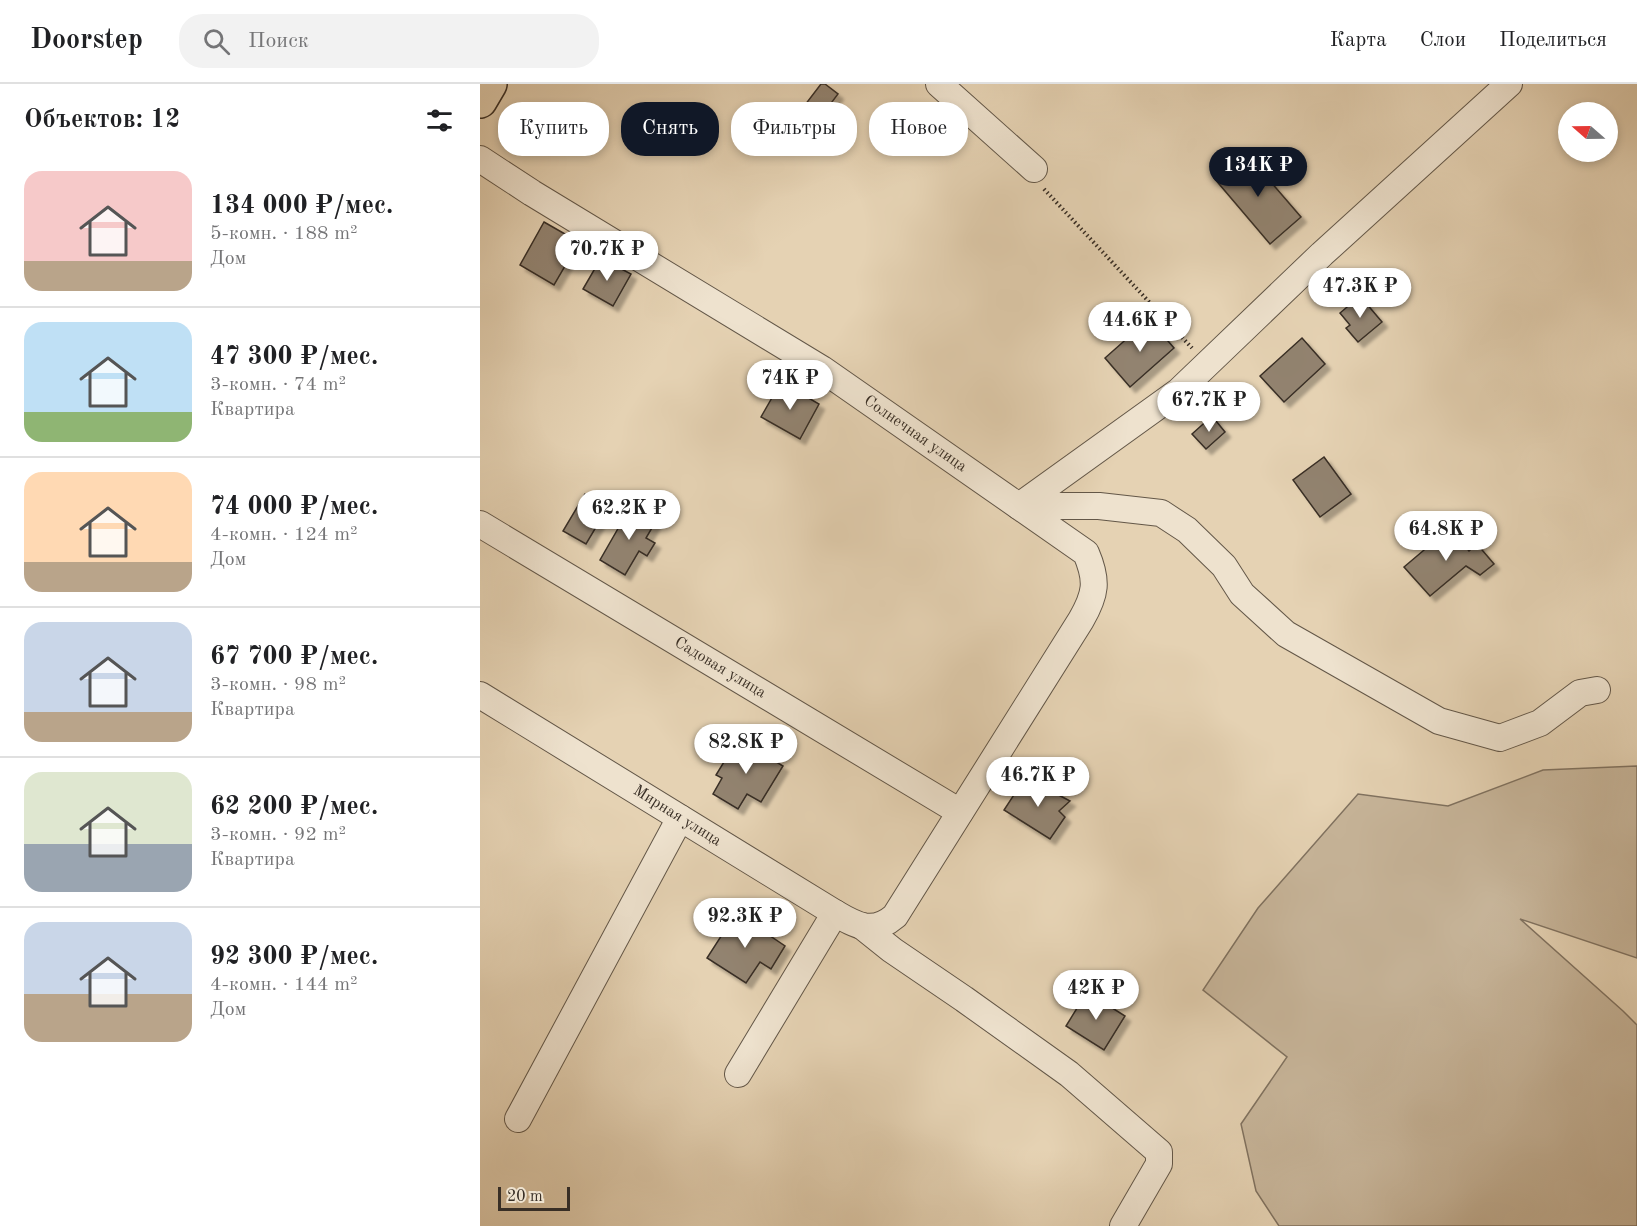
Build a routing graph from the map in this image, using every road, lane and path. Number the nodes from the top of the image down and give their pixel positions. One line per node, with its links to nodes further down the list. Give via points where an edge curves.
1 (490, 84): 4 (main road)
2 (939, 84): 6 (lane)
3 (1509, 84): 7 (lane)
4 (480, 101)
5 (480, 159): 8 (lane, Солнечная улица, via 822,369)
6 (1034, 169): 7 (path, via 1031,176)
7 (1207, 363): 8 (lane, via 1179,391)
8 (1019, 506): 10 (lane, via 1099,506 1161,513 1187,530 1224,566 1242,594 1286,634 1439,721 1500,738 1540,723 1580,693); 12 (lane, Солнечная улица, via 1086,553 1095,586 1091,602)
9 (480, 524): 12 (lane, Садовая улица)
10 (1597, 690)
11 (480, 695): 13 (lane, Мирная улица)
12 (960, 812): 15 (lane, via 895,916)
13 (680, 818): 14 (lane, Мирная улица); 17 (lane)
14 (835, 913): 15 (lane, Мирная улица); 16 (lane)
15 (870, 927): 18 (lane, Мирная улица, via 892,950 1069,1074 1159,1152 1159,1164)
16 (738, 1074)
17 (518, 1119)
18 (1123, 1226)

